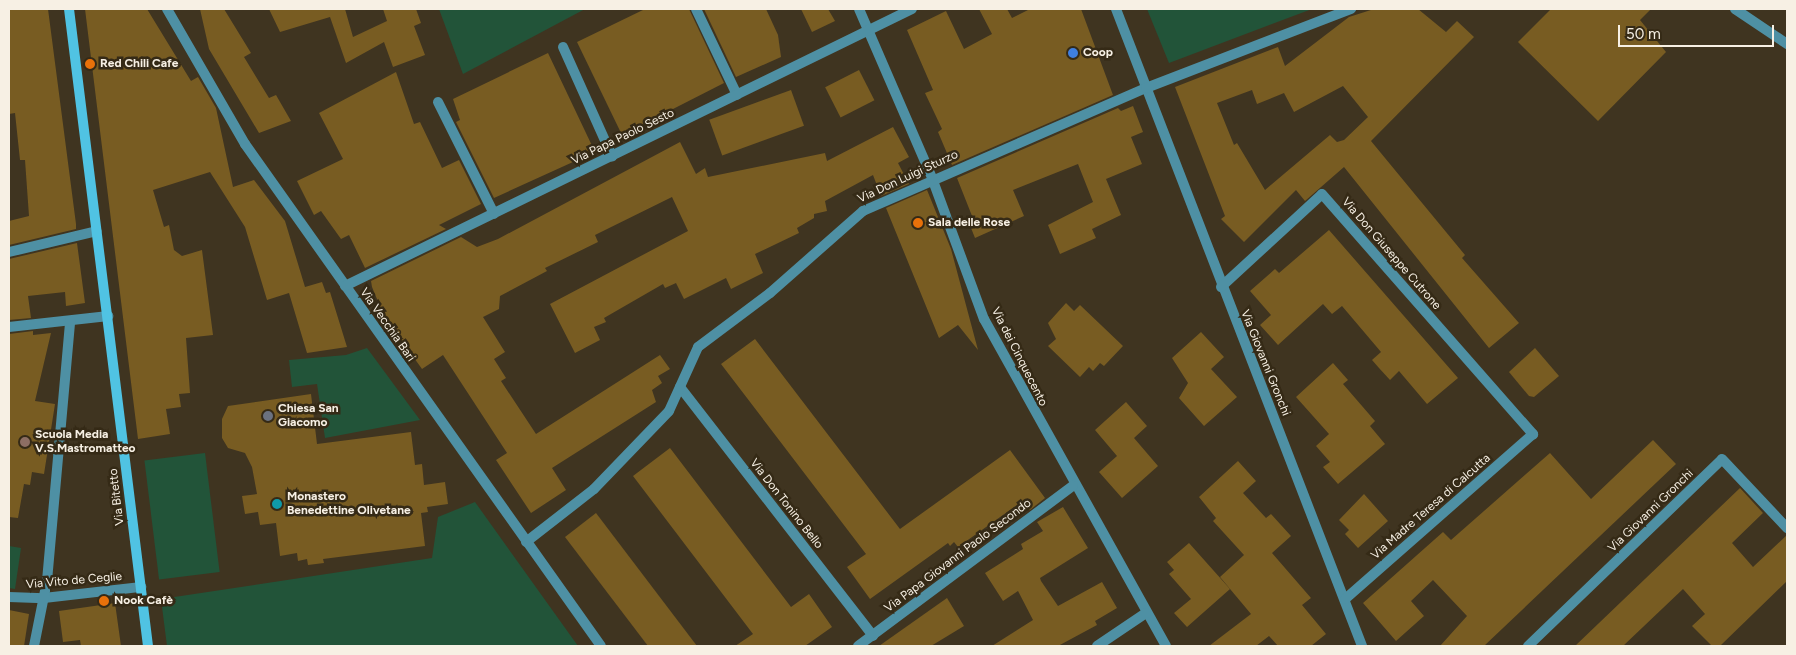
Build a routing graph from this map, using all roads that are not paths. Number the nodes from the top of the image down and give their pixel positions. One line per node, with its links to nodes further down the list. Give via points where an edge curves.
1 (69, 9): 18 (street, Via Bitetto)
2 (167, 9): 20 (street, Via Vecchia Bari, via 245,144)
3 (696, 9): 13 (street)
4 (859, 9): 9 (street, Via dei Cinquecento)
5 (912, 9): 9 (street, Via Papa Paolo Sesto)
6 (1116, 9): 12 (street, Via Giovanni Gronchi)
7 (1351, 9): 12 (street, Via Don Luigi Sturzo)
8 (1735, 9): 10 (street)
9 (867, 32): 13 (street, Via Papa Paolo Sesto); 16 (street, Via dei Cinquecento)
10 (1787, 44)
11 (563, 47): 15 (street)
12 (1146, 88): 16 (street, Via Don Luigi Sturzo); 21 (street, Via Giovanni Gronchi)
13 (737, 95): 15 (street, Via Papa Paolo Sesto)
14 (438, 102): 17 (street)
15 (612, 156): 17 (street, Via Papa Paolo Sesto)
16 (932, 178): 25 (street, Via Don Luigi Sturzo, via 862,211 770,294 698,347); 27 (street, Via dei Cinquecento, via 984,319)
17 (494, 214): 20 (street, Via Papa Paolo Sesto)
18 (97, 231): 19 (street); 22 (street, Via Bitetto)
19 (9, 252)
20 (345, 286): 29 (street, Via Vecchia Bari)
21 (1221, 287): 26 (street, Via Don Giuseppe Cutrone, via 1322,194); 33 (street, Via Giovanni Gronchi)
22 (108, 316): 23 (street); 30 (street, Via Bitetto)
23 (70, 321): 24 (street); 32 (street)
24 (9, 327)
25 (680, 387): 29 (street, Via Don Luigi Sturzo, via 669,411 594,489); 35 (street, Via Don Tonino Bello)
26 (1533, 434): 33 (street, Via Madre Teresa di Calcutta)
27 (1073, 486): 34 (street, Via dei Cinquecento); 35 (street, Via Papa Giovanni Paolo Secondo)
28 (1787, 528): 43 (street, Via Giovanni Gronchi, via 1722,459)
29 (526, 542): 38 (street, Via Vecchia Bari)
30 (140, 587): 32 (street, Via Vito de Ceglie); 37 (street, Via Bitetto)
31 (9, 597): 32 (street, Via Vito de Ceglie)
32 (44, 598): 36 (street)
33 (1345, 599): 42 (street, Via Giovanni Gronchi)
34 (1146, 613): 40 (street); 41 (street, Via dei Cinquecento)
35 (872, 636): 39 (street, Via Papa Giovanni Paolo Secondo)
36 (34, 646)
37 (148, 646)
38 (601, 646)
39 (858, 646)
40 (1097, 646)
41 (1166, 646)
42 (1362, 646)
43 (1528, 646)

